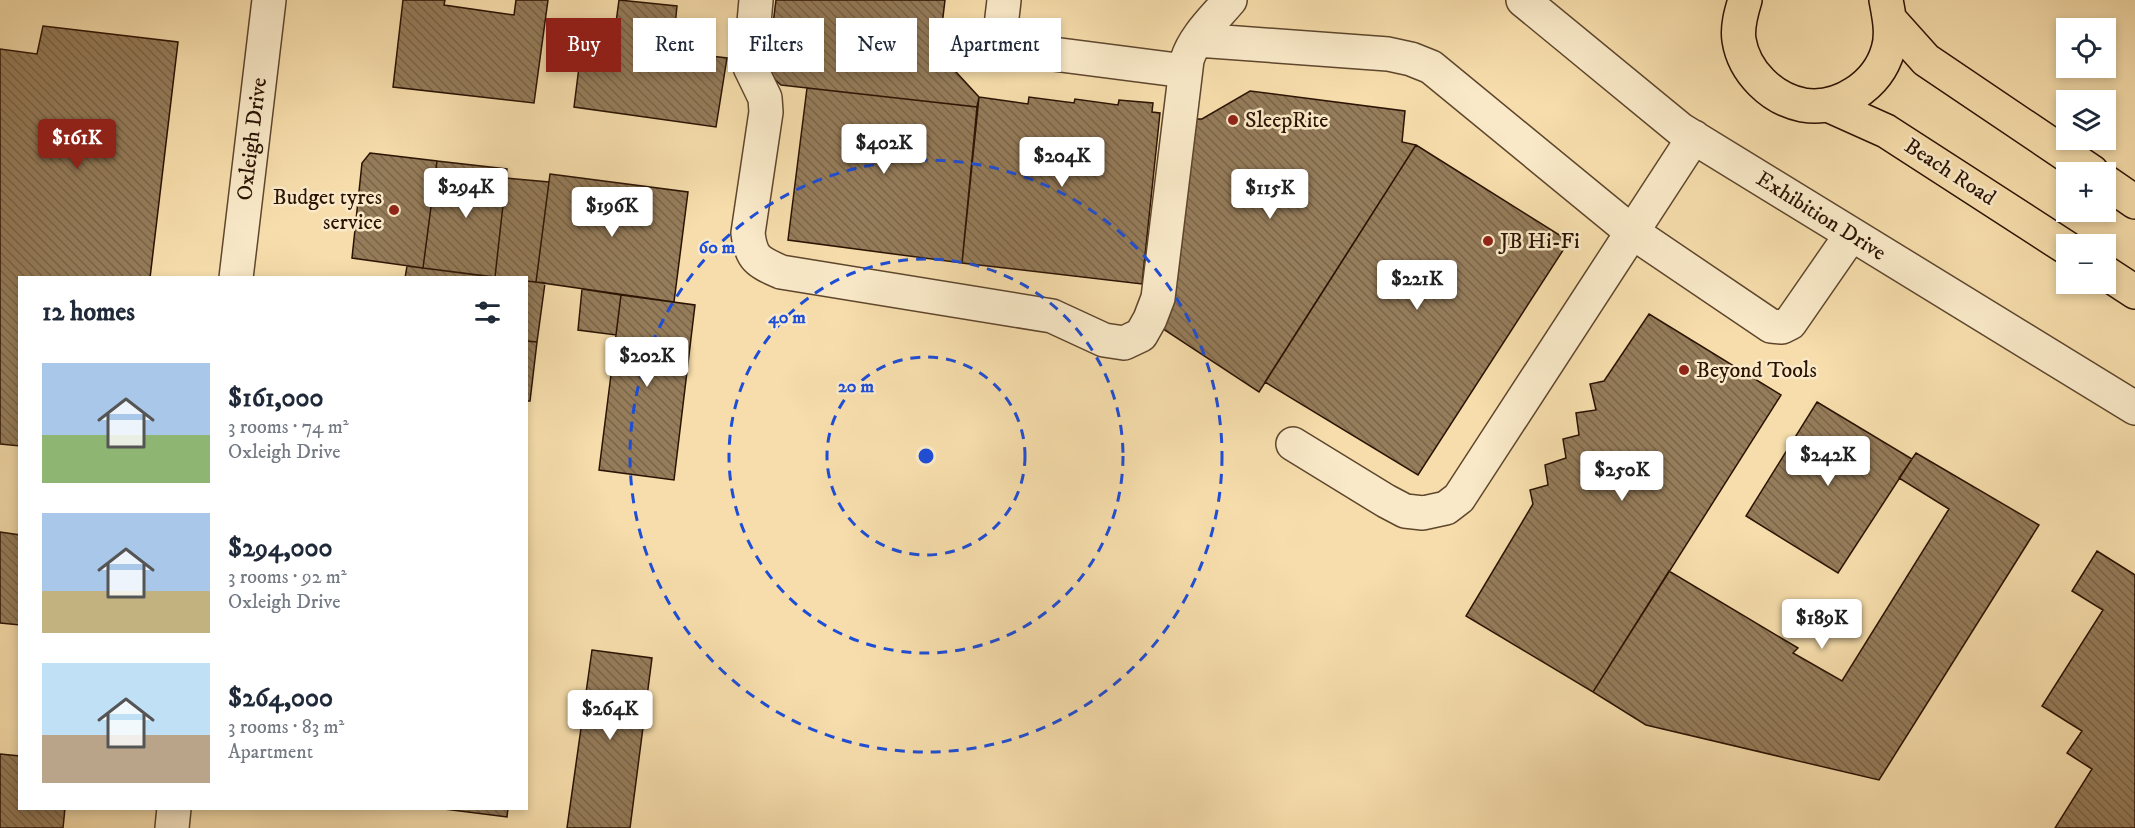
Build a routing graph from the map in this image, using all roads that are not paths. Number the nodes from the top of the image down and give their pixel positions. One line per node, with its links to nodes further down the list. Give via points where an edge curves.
1 (268, 0): 18 (street, Oxleigh Drive)
2 (756, 0): 9 (street, via 750,67 765,98 766,112 748,233 750,250 762,264 781,272 1052,316 1114,342 1124,343 1141,335 1158,298)
3 (1004, 0): 9 (street, via 1001,32 1010,47)
4 (1230, 0): 8 (street)
5 (1523, 0): 11 (street, Exhibition Drive)
6 (1735, 6): 10 (main road, via 1739,41 1747,64 1761,83 1780,97 1803,105)
7 (1888, 10): 10 (main road, via 1888,50 1876,75 1855,94); 12 (main road, via 1926,60)
8 (1197, 40): 9 (street); 15 (street, via 1388,54 1421,62 1454,84)
9 (1185, 71)
10 (1828, 105): 17 (main road, Beach Road, via 1886,131)
11 (1694, 137): 15 (street); 16 (street, Exhibition Drive)
12 (2077, 162)
13 (2116, 189): 14 (main road)
14 (2135, 202)
15 (1632, 232): 16 (street, via 1771,326 1782,327 1790,323); 22 (street, via 1459,498 1446,508 1423,513 1405,511)
16 (1851, 235): 21 (street, Exhibition Drive)
17 (2056, 241)
18 (236, 276)
19 (2116, 280): 20 (main road)
20 (2135, 292)
21 (2135, 408)
22 (1293, 444)
23 (174, 810): 24 (street)
24 (172, 828)

